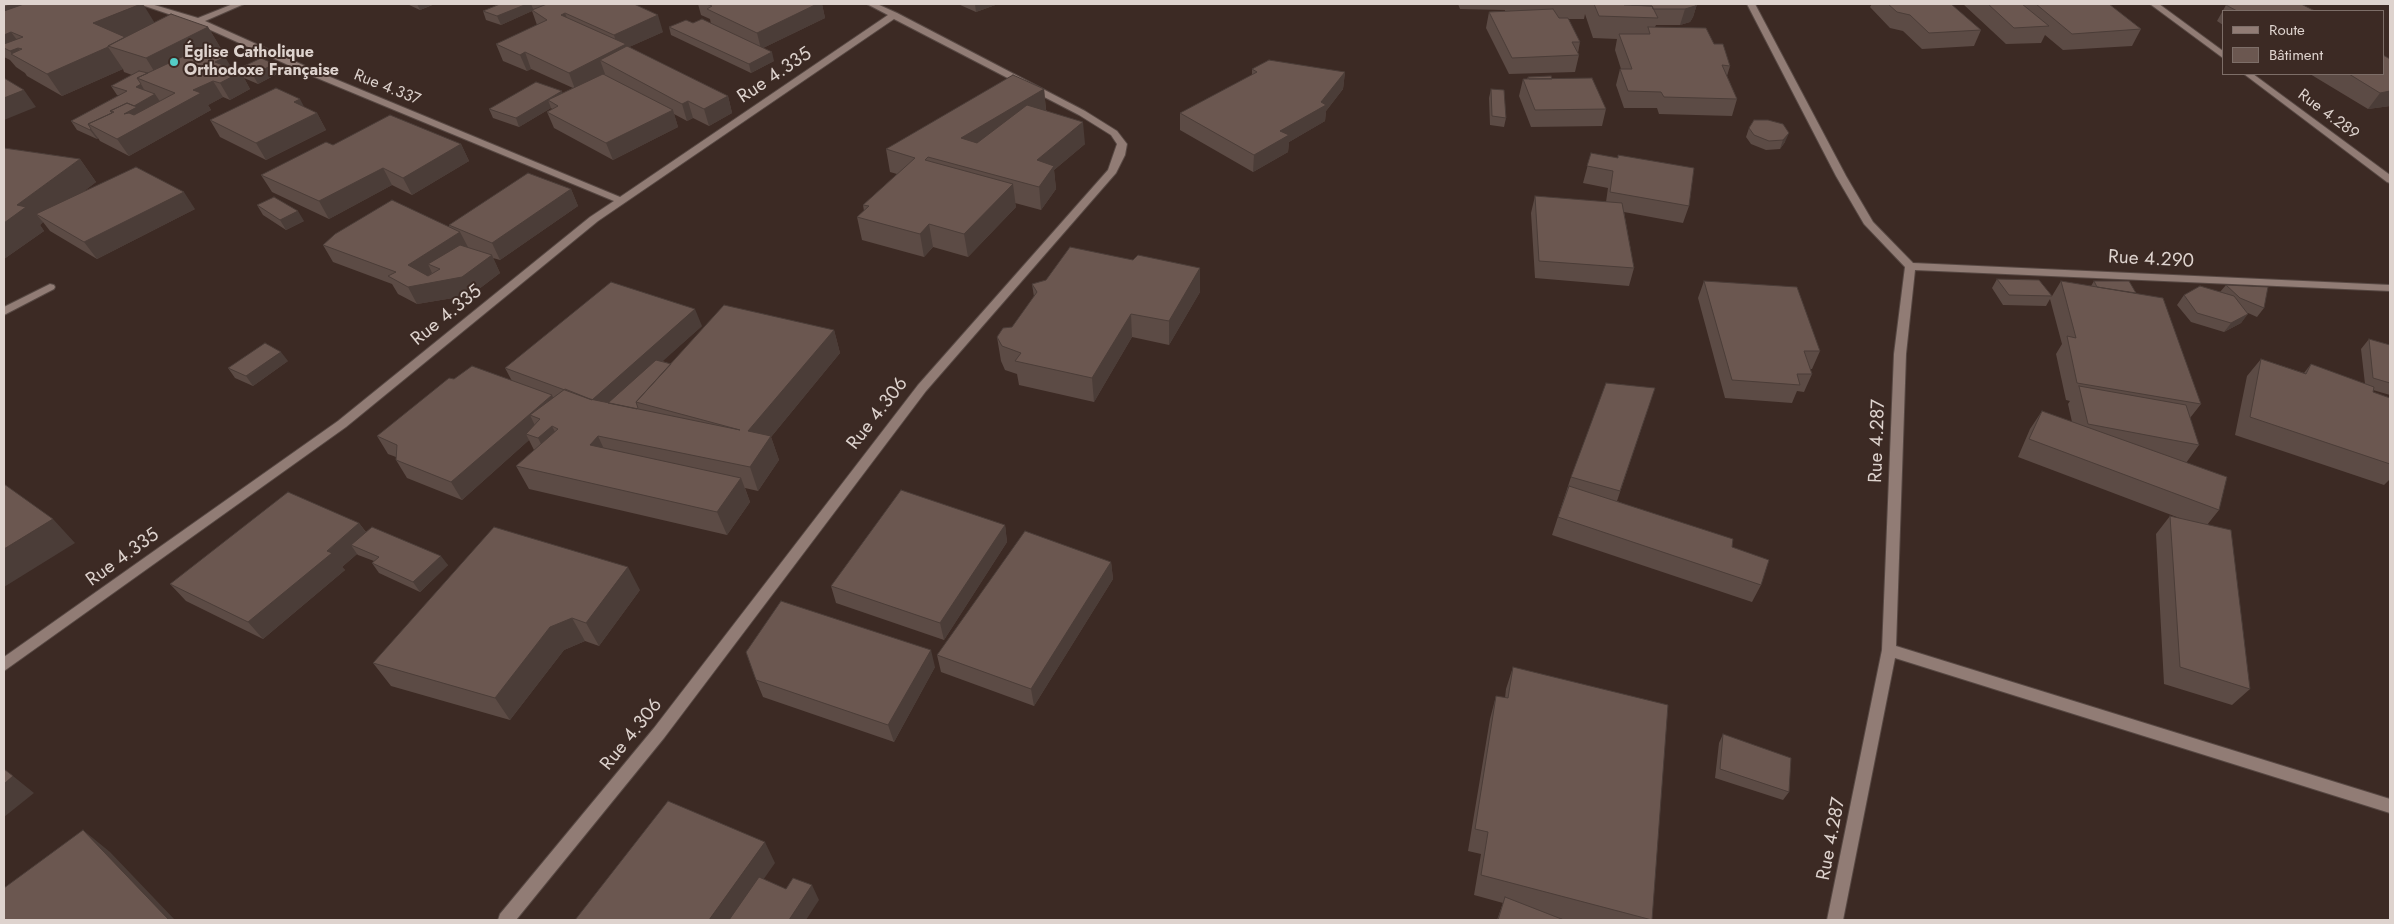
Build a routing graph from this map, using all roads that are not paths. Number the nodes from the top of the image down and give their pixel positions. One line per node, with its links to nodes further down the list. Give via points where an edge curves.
1 (143, 4): 7 (street, Rue 4.337)
2 (240, 4): 7 (street)
3 (871, 4): 6 (street)
4 (1751, 4): 12 (street, via 1869,224)
5 (2154, 4): 8 (street)
6 (894, 15): 11 (street, Rue 4.335); 19 (street, Rue 4.306, via 1082,113 1114,134 1122,144 1120,155 1113,171 922,388 659,733)
7 (198, 21): 11 (street, Rue 4.337, via 320,76)
8 (2222, 54)
9 (2249, 75): 10 (street, Rue 4.289)
10 (2390, 180)
11 (620, 200): 17 (street, Rue 4.335, via 342,424)
12 (1910, 266): 14 (street, Rue 4.290); 16 (street, Rue 4.287, via 1900,354)
13 (50, 287): 15 (street)
14 (2390, 288)
15 (4, 312)
16 (1889, 650): 18 (street); 20 (street, Rue 4.287)
17 (4, 665)
18 (2390, 806)
19 (506, 920)
20 (1835, 920)

